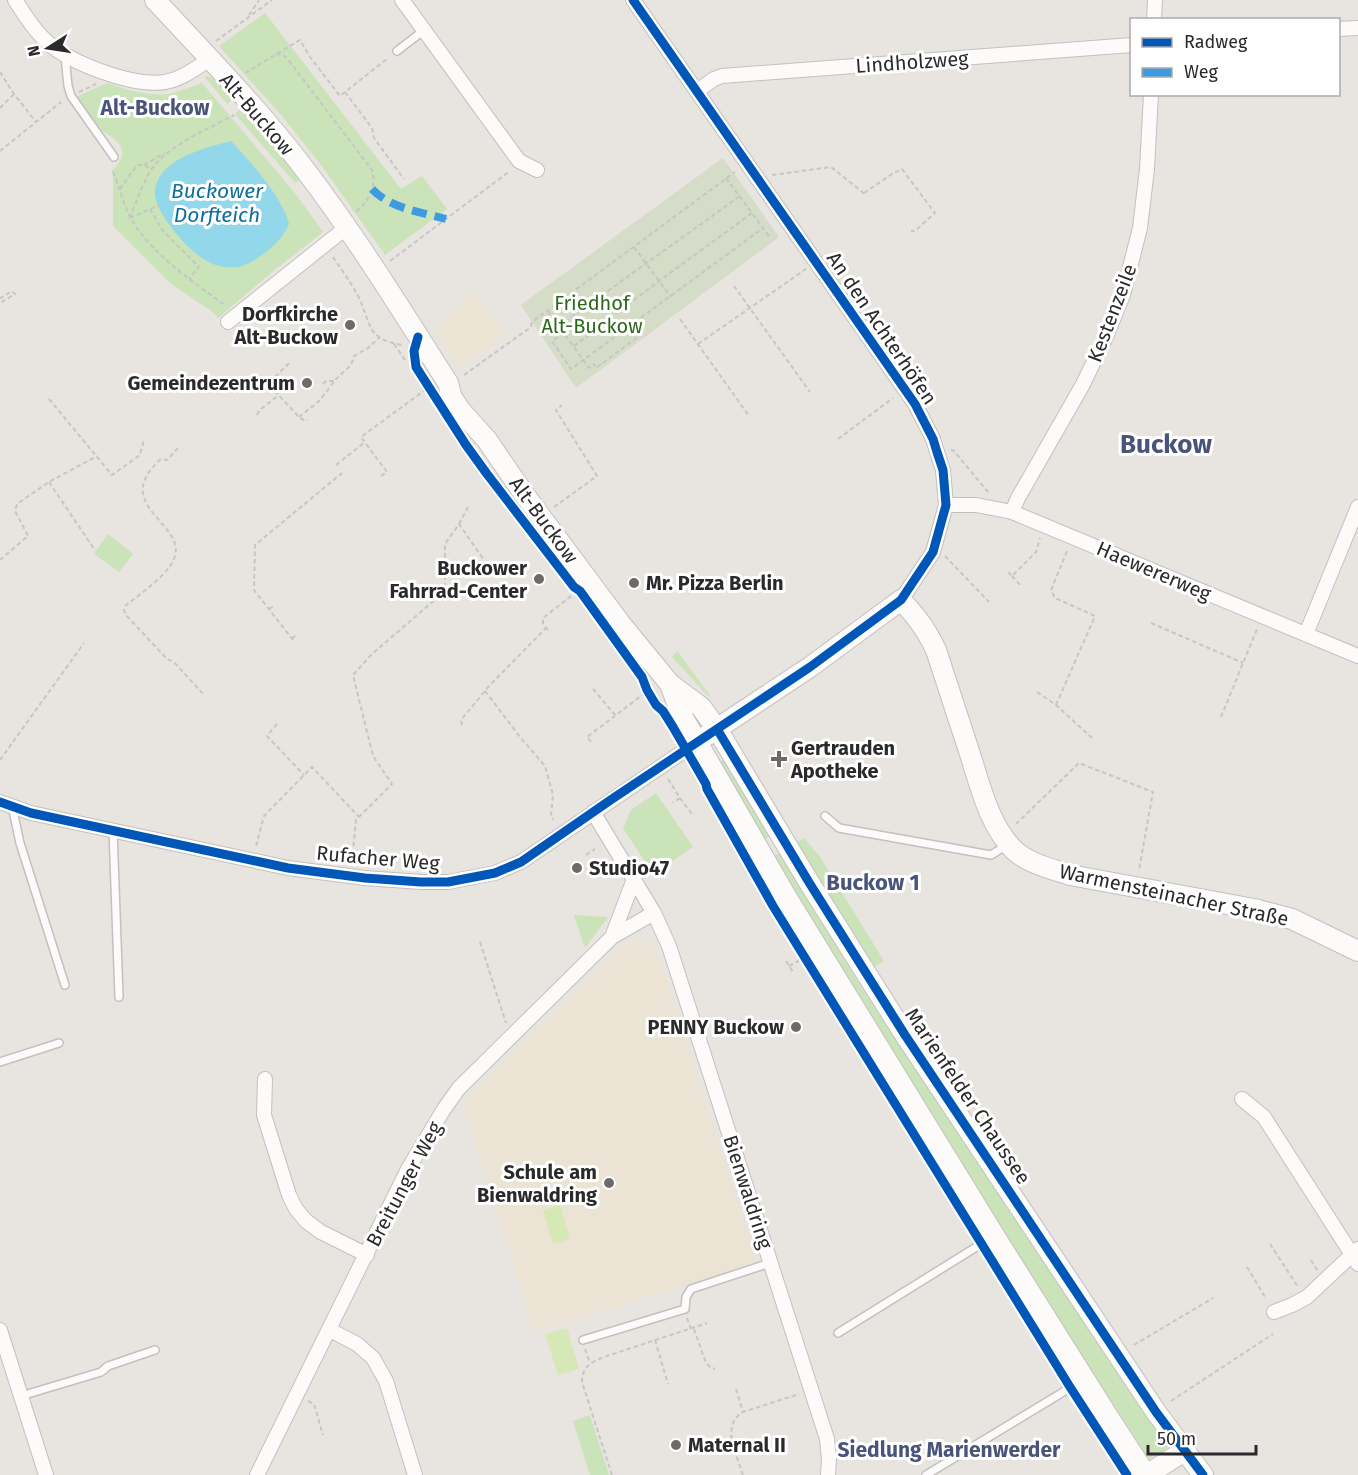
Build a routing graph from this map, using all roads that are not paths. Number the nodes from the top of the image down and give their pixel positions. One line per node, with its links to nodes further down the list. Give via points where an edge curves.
1 (15, 0): 13 (street, Alt-Buckow, via 46,42)
2 (155, 0): 11 (main road, Alt-Buckow)
3 (402, 0): 9 (street)
4 (633, 0): 14 (street, An den Achterhöfen)
5 (1155, 0): 6 (street)
6 (1154, 18)
7 (1358, 28): 8 (street)
8 (1340, 29)
9 (423, 31): 12 (lane); 17 (street, via 519,161)
10 (1130, 45): 14 (street, Lindholzweg, via 722,76)
11 (212, 51): 13 (street, Alt-Buckow, via 183,77 147,83); 18 (main road, Alt-Buckow, via 311,178)
12 (397, 51)
13 (65, 56): 16 (lane, via 71,96)
14 (697, 91): 20 (street, An den Achterhöfen, via 915,404 943,470)
15 (1151, 96): 22 (street, Kestenzeile, via 1140,228 1123,295 1082,387)
16 (114, 157)
17 (537, 170)
18 (350, 220): 19 (street); 26 (main road, Alt-Buckow, via 442,386)
19 (228, 322)
20 (946, 505): 22 (street, Haewererweg, via 976,505); 23 (street, An den Achterhöfen, via 936,547)
21 (1358, 507): 24 (street)
22 (1012, 512): 24 (street, Haewererweg)
23 (901, 600): 27 (main road, An den Achterhöfen); 33 (main road, Warmensteinacher Straße, via 927,631 936,650 995,824)
24 (1306, 634): 25 (street, Haewererweg)
25 (1358, 656)
26 (670, 684): 27 (main road, Marienfelder Chaussee, via 701,707); 28 (main road, Marienfelder Chaussee)
27 (717, 729): 28 (main road, Rufacher Weg); 34 (main road, Marienfelder Chaussee)
28 (697, 742): 30 (street, Rufacher Weg); 34 (main road, Marienfelder Chaussee)
29 (6, 804): 32 (street, Rufacher Weg); 39 (lane)
30 (593, 812): 32 (street, Rufacher Weg, via 521,862 495,873 448,882 288,868); 35 (street)
31 (825, 816): 33 (lane, via 839,828 991,855)
32 (113, 830): 40 (lane)
33 (1012, 835): 38 (main road, Warmensteinacher Straße, via 1016,852 1048,868 1292,919)
34 (772, 847): 45 (main road, Marienfelder Chaussee); 57 (main road, Marienfelder Chaussee, via 905,1035)
35 (634, 879): 36 (street); 37 (street, Breitunger Weg)
36 (654, 913): 37 (street, Breitunger Weg); 48 (street, Bienwaldring, via 669,946)
37 (612, 938): 46 (street, Breitunger Weg, via 459,1088 408,1169)
38 (1358, 951)
39 (65, 985)
40 (119, 997)
41 (59, 1042): 42 (lane)
42 (0, 1062)
43 (265, 1080): 46 (street, via 264,1115 296,1209 321,1232)
44 (1242, 1099): 47 (street, via 1264,1117)
45 (994, 1235): 52 (lane); 55 (main road, Marienfelder Chaussee)
46 (367, 1256): 51 (street, Breitunger Weg)
47 (1356, 1256): 49 (street, via 1307,1297)
48 (770, 1263): 53 (lane, via 692,1289 686,1297 685,1309); 62 (street, Bienwaldring, via 827,1438)
49 (1274, 1311)
50 (0, 1330): 56 (street)
51 (330, 1330): 60 (street, Breitunger Weg); 61 (street, via 357,1344 373,1358 386,1381)
52 (838, 1333)
53 (583, 1340)
54 (155, 1350): 56 (lane, via 101,1372)
55 (1084, 1379): 58 (main road, Marienfelder Chaussee); 63 (lane)
56 (21, 1396): 59 (street)
57 (1184, 1451): 58 (main road); 64 (main road, Marienfelder Chaussee)
58 (1140, 1473)
59 (46, 1475)
60 (256, 1475)
61 (415, 1475)
62 (828, 1475)
63 (926, 1475)
64 (1203, 1475)

